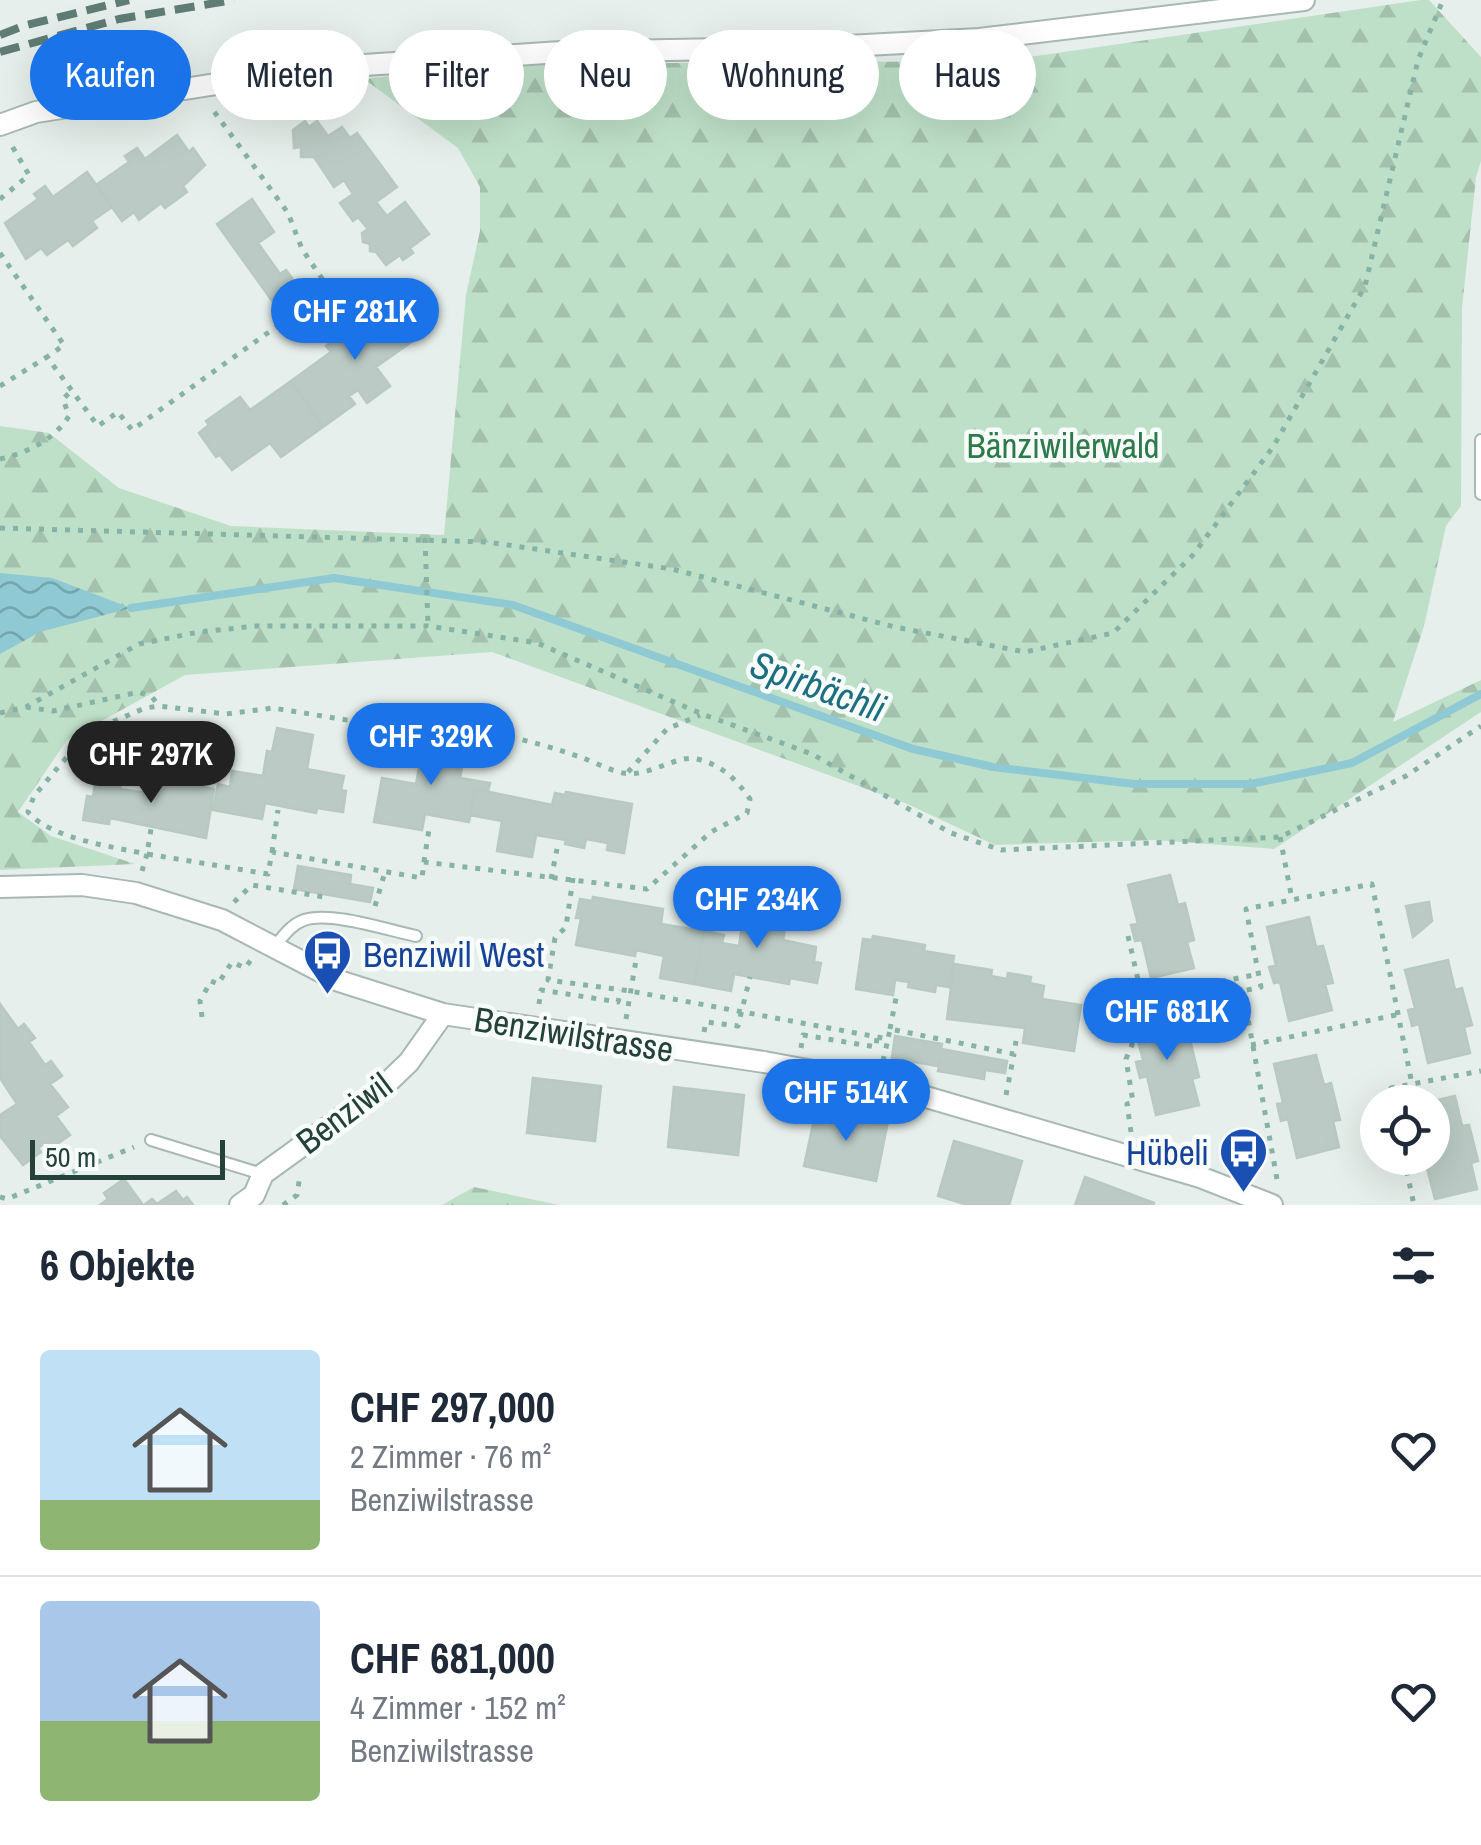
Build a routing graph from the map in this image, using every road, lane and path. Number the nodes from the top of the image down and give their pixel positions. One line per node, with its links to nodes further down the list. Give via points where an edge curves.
1 (1304, 0): 4 (street, via 979,39 561,52 319,68 36,112)
2 (1443, 0): 14 (path, via 1418,60 1365,286 1273,447 1194,555 1113,634 1025,652 895,627 672,570)
3 (202, 95): 9 (path, via 288,213 329,288 132,430 118,412 98,426)
4 (2, 124): 5 (path, via 30,175)
5 (0, 199)
6 (0, 253): 7 (path, via 64,345)
7 (47, 357): 8 (path); 9 (path)
8 (0, 386)
9 (72, 391): 11 (path, via 64,399 69,416 62,427 25,453)
10 (1481, 440): 12 (lane)
11 (0, 459)
12 (1481, 494)
13 (0, 528): 14 (path)
14 (425, 538): 15 (path)
15 (428, 626): 17 (path, via 257,626 139,644); 19 (path, via 537,643)
16 (160, 706): 17 (path, via 139,692 53,711); 21 (path, via 226,714 273,708 408,730 468,729); 28 (path, via 105,725 77,745 28,812 35,821 94,843)
17 (26, 707): 18 (path)
18 (0, 712)
19 (702, 714): 21 (path, via 667,729); 25 (path, via 812,754 951,833 1001,850)
20 (1481, 726): 25 (path, via 1406,776)
21 (626, 774): 32 (path, via 691,757 714,764 750,799 747,813 711,832 647,889)
22 (278, 810): 27 (path)
23 (429, 828): 29 (path)
24 (151, 829): 28 (path)
25 (1280, 836): 36 (path)
26 (557, 850): 33 (path)
27 (272, 852): 28 (path, via 268,874); 31 (path)
28 (148, 854): 30 (path)
29 (424, 862): 31 (path, via 422,878); 33 (path)
30 (142, 872)
31 (386, 872): 37 (path, via 377,907)
32 (573, 878): 33 (path); 46 (path, via 548,980)
33 (551, 879)
34 (0, 887): 41 (street, Benziwilstrasse, via 82,885 136,893 222,920)
35 (341, 900): 38 (path, via 252,885)
36 (1292, 900): 44 (path, via 1246,909); 54 (path, via 1372,884)
37 (359, 904)
38 (232, 905)
39 (416, 936): 41 (lane, via 326,918 289,928)
40 (1128, 936): 48 (path)
41 (274, 948): 52 (street, Benziwilstrasse, via 339,982)
42 (252, 958): 55 (path, via 245,968 232,962 218,984 212,980 200,1002)
43 (636, 960): 47 (path)
44 (1259, 974): 48 (path); 61 (path, via 1260,987 1242,990)
45 (750, 977): 51 (path)
46 (622, 990): 47 (path); 50 (path, via 618,1002 541,990)
47 (630, 991): 51 (path); 53 (path)
48 (1142, 997): 69 (path, via 1144,1015 1128,1019)
49 (896, 998): 56 (path)
50 (539, 1004)
51 (741, 1013): 57 (path, via 738,1026 706,1022); 58 (path)
52 (443, 1014): 71 (street, Benziwil, via 382,1088); 78 (street, Benziwilstrasse, via 878,1082 1200,1177)
53 (626, 1014)
54 (1396, 1015): 61 (path); 66 (path)
55 (202, 1018)
56 (890, 1029): 59 (path); 63 (path)
57 (704, 1032)
58 (877, 1037): 59 (path); 62 (path, via 876,1047 804,1035)
59 (888, 1039): 64 (path)
60 (1016, 1041): 63 (path)
61 (1251, 1046): 73 (path)
62 (801, 1048)
63 (1014, 1054): 68 (path)
64 (884, 1056)
65 (1481, 1071): 66 (path)
66 (1412, 1084): 67 (path)
67 (1406, 1085)
68 (1006, 1095)
69 (1132, 1132)
70 (151, 1140): 71 (lane); 75 (path)
71 (263, 1174): 76 (street, Benziwil, via 254,1196)
72 (1408, 1175): 79 (path)
73 (1277, 1178)
74 (298, 1186): 77 (path)
75 (4, 1200)
76 (240, 1205)
77 (283, 1205)
78 (1272, 1205)
79 (1414, 1205)

